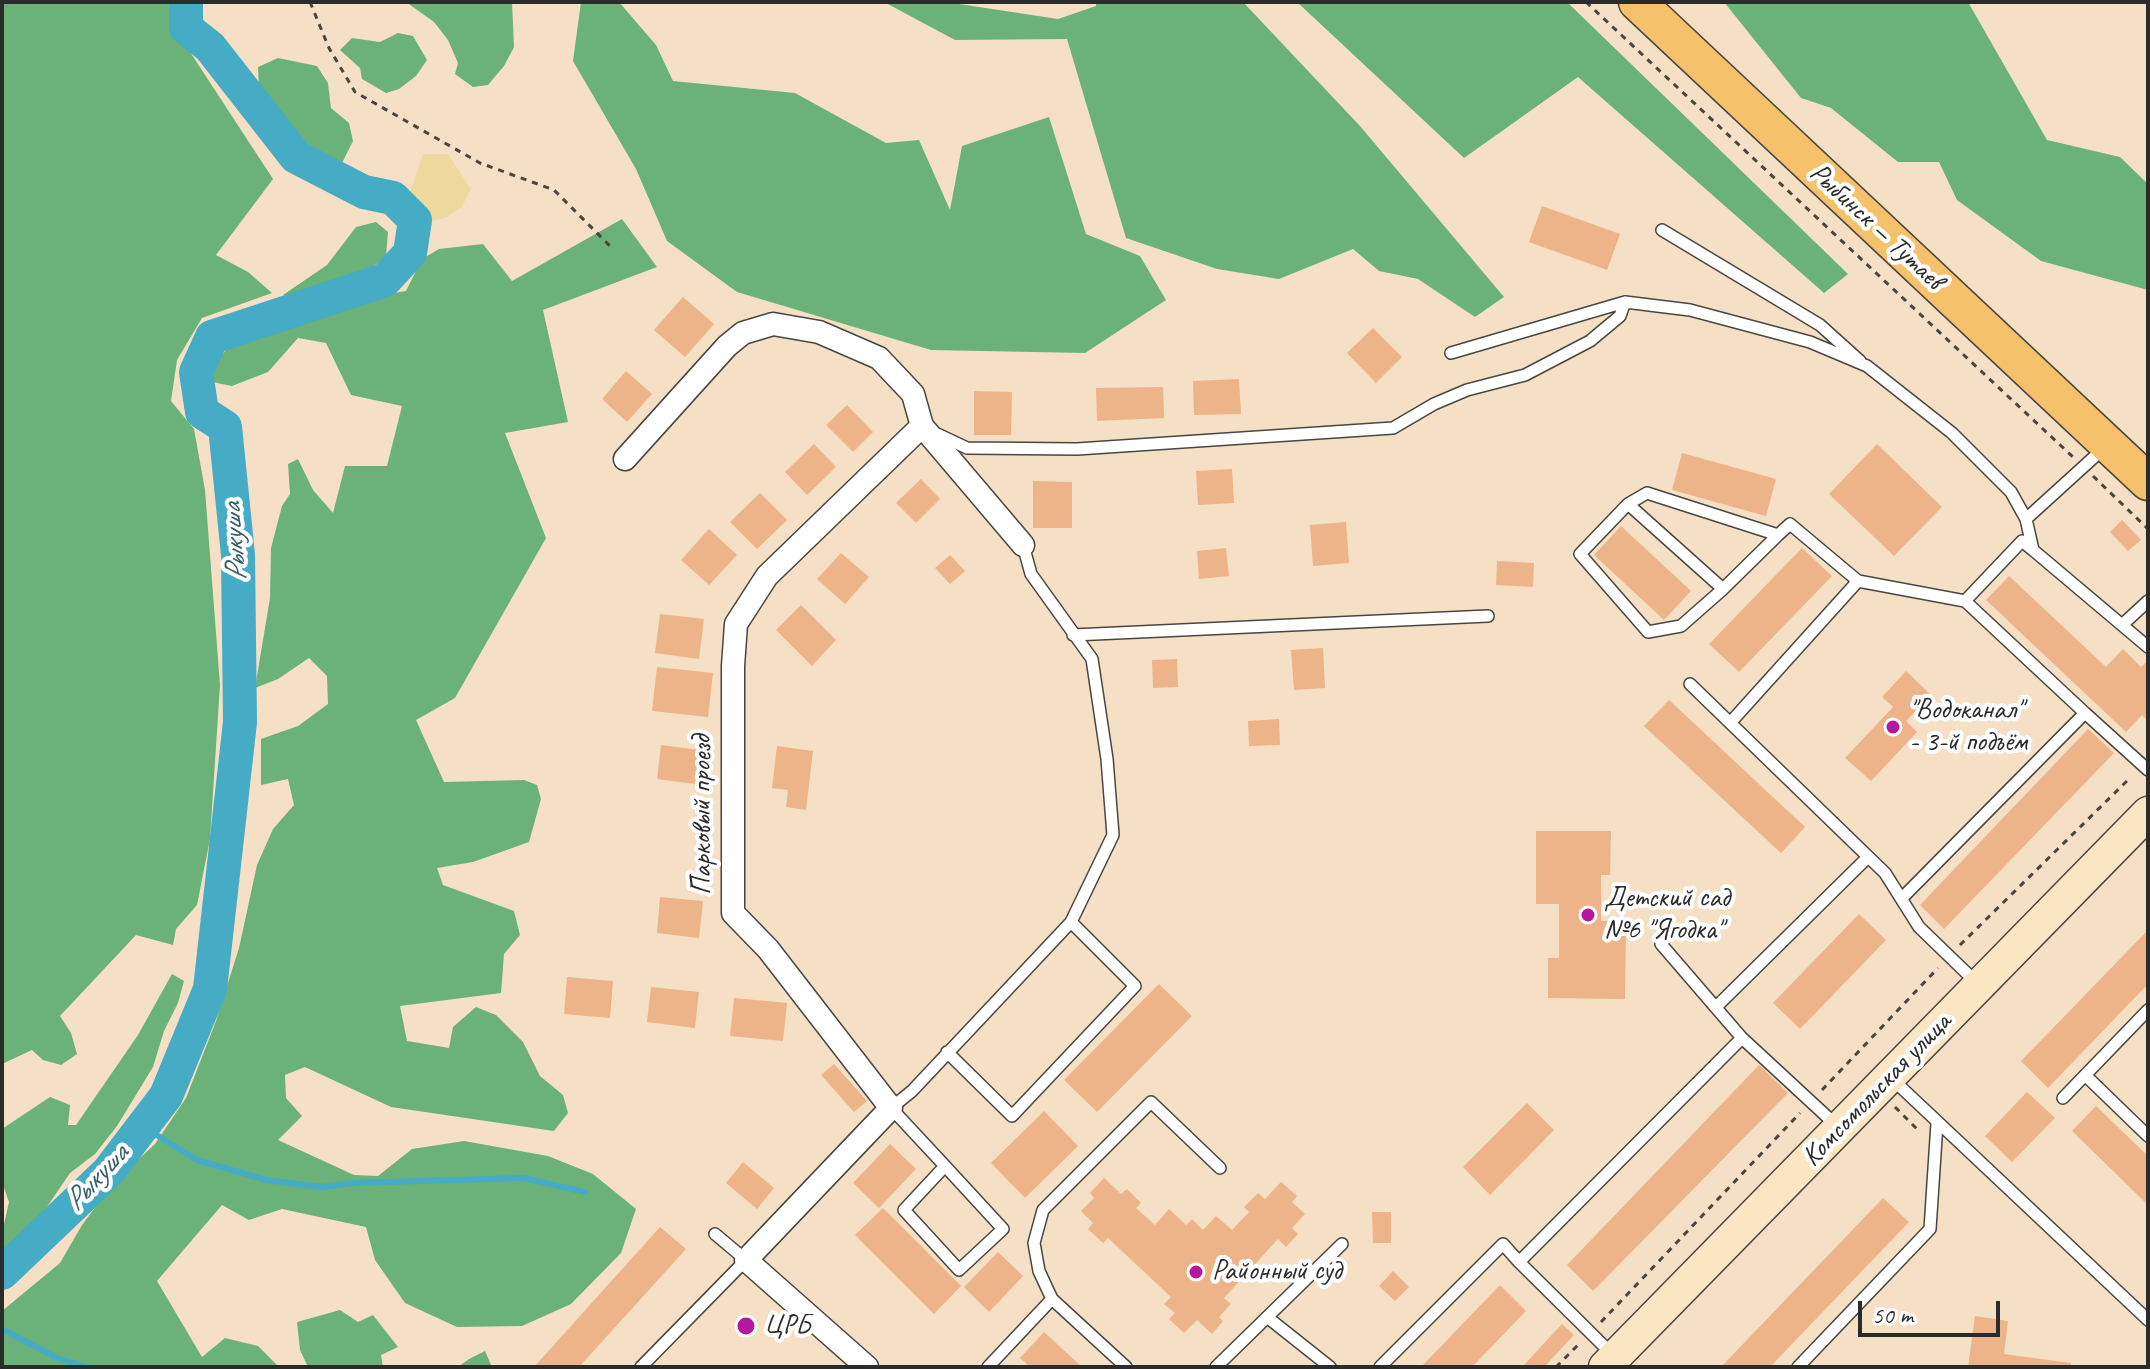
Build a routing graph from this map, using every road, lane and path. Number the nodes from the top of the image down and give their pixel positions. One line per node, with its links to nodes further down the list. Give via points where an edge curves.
1 (310, 2): 5 (path, via 355,92 480,163 554,190)
2 (1586, 2): 10 (path)
3 (1637, 2): 10 (main road, Рыбинск — Тутаев)
4 (1662, 230): 8 (lane, via 1820,325)
5 (612, 248)
6 (1625, 302): 7 (lane); 8 (lane, via 1690,310 1810,342); 9 (lane, via 1620,316 1590,341 1525,375 1434,404 1393,428 1077,449 967,448)
7 (1451, 353)
8 (1867, 366): 15 (lane, via 1952,433 2011,492)
9 (922, 426): 11 (street, via 913,394 879,358 819,332 773,324 743,333 727,346); 18 (street); 47 (street, Парковый проезд, via 767,576 736,624 733,666 733,913 768,949)
10 (2102, 455): 12 (main road); 13 (main road); 15 (lane); 16 (path)
11 (625, 459)
12 (2148, 482)
13 (2148, 489)
14 (1628, 504): 17 (lane, via 1647,493); 21 (lane); 21 (lane, via 1580,554 1648,632 1681,626)
15 (2026, 519): 19 (lane)
16 (2148, 529)
17 (1778, 535): 20 (lane, via 1790,524); 21 (lane)
18 (1023, 545): 26 (lane, via 1031,574)
19 (2033, 550): 22 (lane, via 2022,541); 25 (lane)
20 (1858, 581): 22 (lane); 30 (lane)
21 (1723, 589)
22 (1965, 601): 29 (lane)
23 (2148, 601): 25 (lane)
24 (1488, 616): 26 (lane)
25 (2122, 625): 27 (lane)
26 (1073, 635): 35 (lane, via 1092,659 1113,835)
27 (2148, 647)
28 (1690, 684): 30 (lane)
29 (2085, 713): 31 (lane); 34 (lane)
30 (1730, 723): 33 (lane)
31 (2145, 768): 37 (path)
32 (2148, 814): 38 (main road, Комсомольская улица)
33 (1868, 857): 34 (lane); 39 (lane)
34 (1903, 897): 37 (lane, via 1919,927)
35 (1071, 922): 42 (lane); 42 (lane, via 1135,986 1012,1116)
36 (1661, 944): 39 (lane)
37 (1949, 956): 38 (lane); 46 (path)
38 (1979, 985): 44 (main road, Комсомольская улица)
39 (1716, 1007): 41 (lane)
40 (2148, 1010): 43 (lane)
41 (1742, 1038): 46 (lane); 56 (lane)
42 (947, 1052): 47 (lane)
43 (2085, 1075): 45 (lane); 50 (lane)
44 (1890, 1077): 48 (lane); 49 (main road, Комсомольская улица)
45 (2063, 1098)
46 (1811, 1102): 49 (lane); 60 (path)
47 (891, 1108): 51 (lane); 55 (street)
48 (1937, 1123): 59 (lane); 70 (lane, via 1930,1229)
49 (1839, 1129): 61 (main road, Комсомольская улица)
50 (2148, 1136)
51 (945, 1166): 51 (lane, via 1003,1229 959,1270 904,1210)
52 (1220, 1168): 57 (lane, via 1151,1102 1043,1210 1034,1243)
53 (715, 1234): 55 (lane)
54 (1342, 1244): 58 (lane)
55 (746, 1260): 62 (lane); 63 (street)
56 (1519, 1262): 60 (lane); 68 (lane, via 1503,1244)
57 (1052, 1299): 64 (lane); 65 (lane)
58 (1267, 1317): 66 (lane); 67 (lane)
59 (2148, 1320)
60 (1591, 1333): 61 (lane); 69 (path)
61 (1610, 1362)
62 (641, 1367)
63 (867, 1367)
64 (988, 1367)
65 (1126, 1367)
66 (1216, 1367)
67 (1330, 1367)
68 (1380, 1367)
69 (1556, 1367)
70 (1798, 1367)

